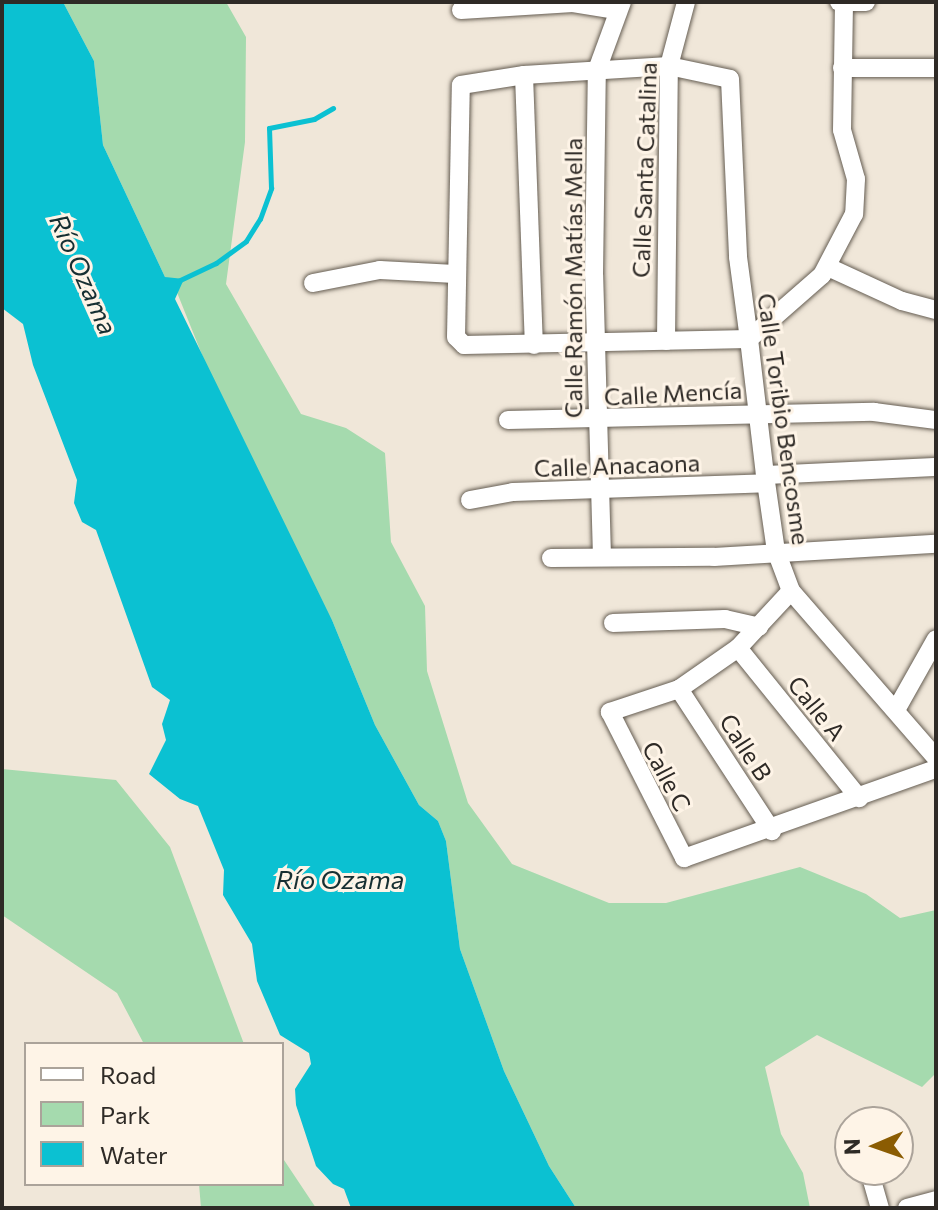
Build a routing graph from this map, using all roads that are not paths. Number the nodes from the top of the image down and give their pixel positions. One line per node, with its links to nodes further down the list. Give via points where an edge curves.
1 (573, 2): 5 (street); 6 (street)
2 (686, 2): 7 (street, Calle Santa Catalina)
3 (841, 2): 4 (street); 8 (street)
4 (866, 2)
5 (619, 6): 10 (street, Calle Ramón Matías Mella)
6 (461, 10)
7 (669, 66): 10 (street); 16 (street, Calle Toribio Bencosme, via 730,79 737,241); 17 (street, Calle Santa Catalina)
8 (842, 68): 9 (street); 12 (street, via 842,130 856,179 854,214)
9 (936, 68)
10 (597, 70): 11 (street); 18 (street, Calle Ramón Matías Mella)
11 (524, 75): 13 (street, via 466,82 458,90); 19 (street)
12 (828, 267): 15 (street, via 902,301); 16 (street)
13 (455, 274): 14 (street, via 380,270); 19 (street, via 460,342)
14 (313, 283)
15 (936, 310)
16 (749, 339): 17 (street); 20 (street, Calle Toribio Bencosme)
17 (666, 341): 18 (street)
18 (595, 343): 19 (street); 22 (street, Calle Ramón Matías Mella)
19 (534, 345)
20 (758, 413): 22 (street, Calle Mencía); 23 (street, Calle Mencía, via 874,412); 25 (street, Calle Toribio Bencosme)
21 (508, 420): 22 (street, Calle Mencía)
22 (598, 420): 26 (street, Calle Ramón Matías Mella)
23 (936, 420)
24 (936, 467): 25 (street, Calle Anacaona)
25 (766, 479): 26 (street, Calle Anacaona); 29 (street, Calle Toribio Bencosme)
26 (599, 490): 27 (street, Calle Anacaona, via 513,492); 30 (street, Calle Ramón Matías Mella)
27 (470, 500)
28 (936, 544): 29 (street)
29 (776, 551): 30 (street); 32 (street, Calle Toribio Bencosme)
30 (602, 557): 31 (street)
31 (551, 558)
32 (791, 591): 34 (street); 38 (street, Calle Toribio Bencosme)
33 (613, 623): 34 (street, via 725,619)
34 (759, 627): 36 (street)
35 (936, 639): 38 (street)
36 (738, 648): 37 (street); 41 (street, Calle A)
37 (679, 689): 42 (street, Calle B); 42 (street, Calle C, via 611,709 609,715 689,860)
38 (896, 710): 39 (street, Calle Toribio Bencosme)
39 (936, 758)
40 (936, 769): 41 (street)
41 (859, 798): 42 (street)
42 (772, 831)
43 (874, 1186): 45 (street)
44 (936, 1200): 46 (street)
45 (880, 1208)
46 (907, 1208)

